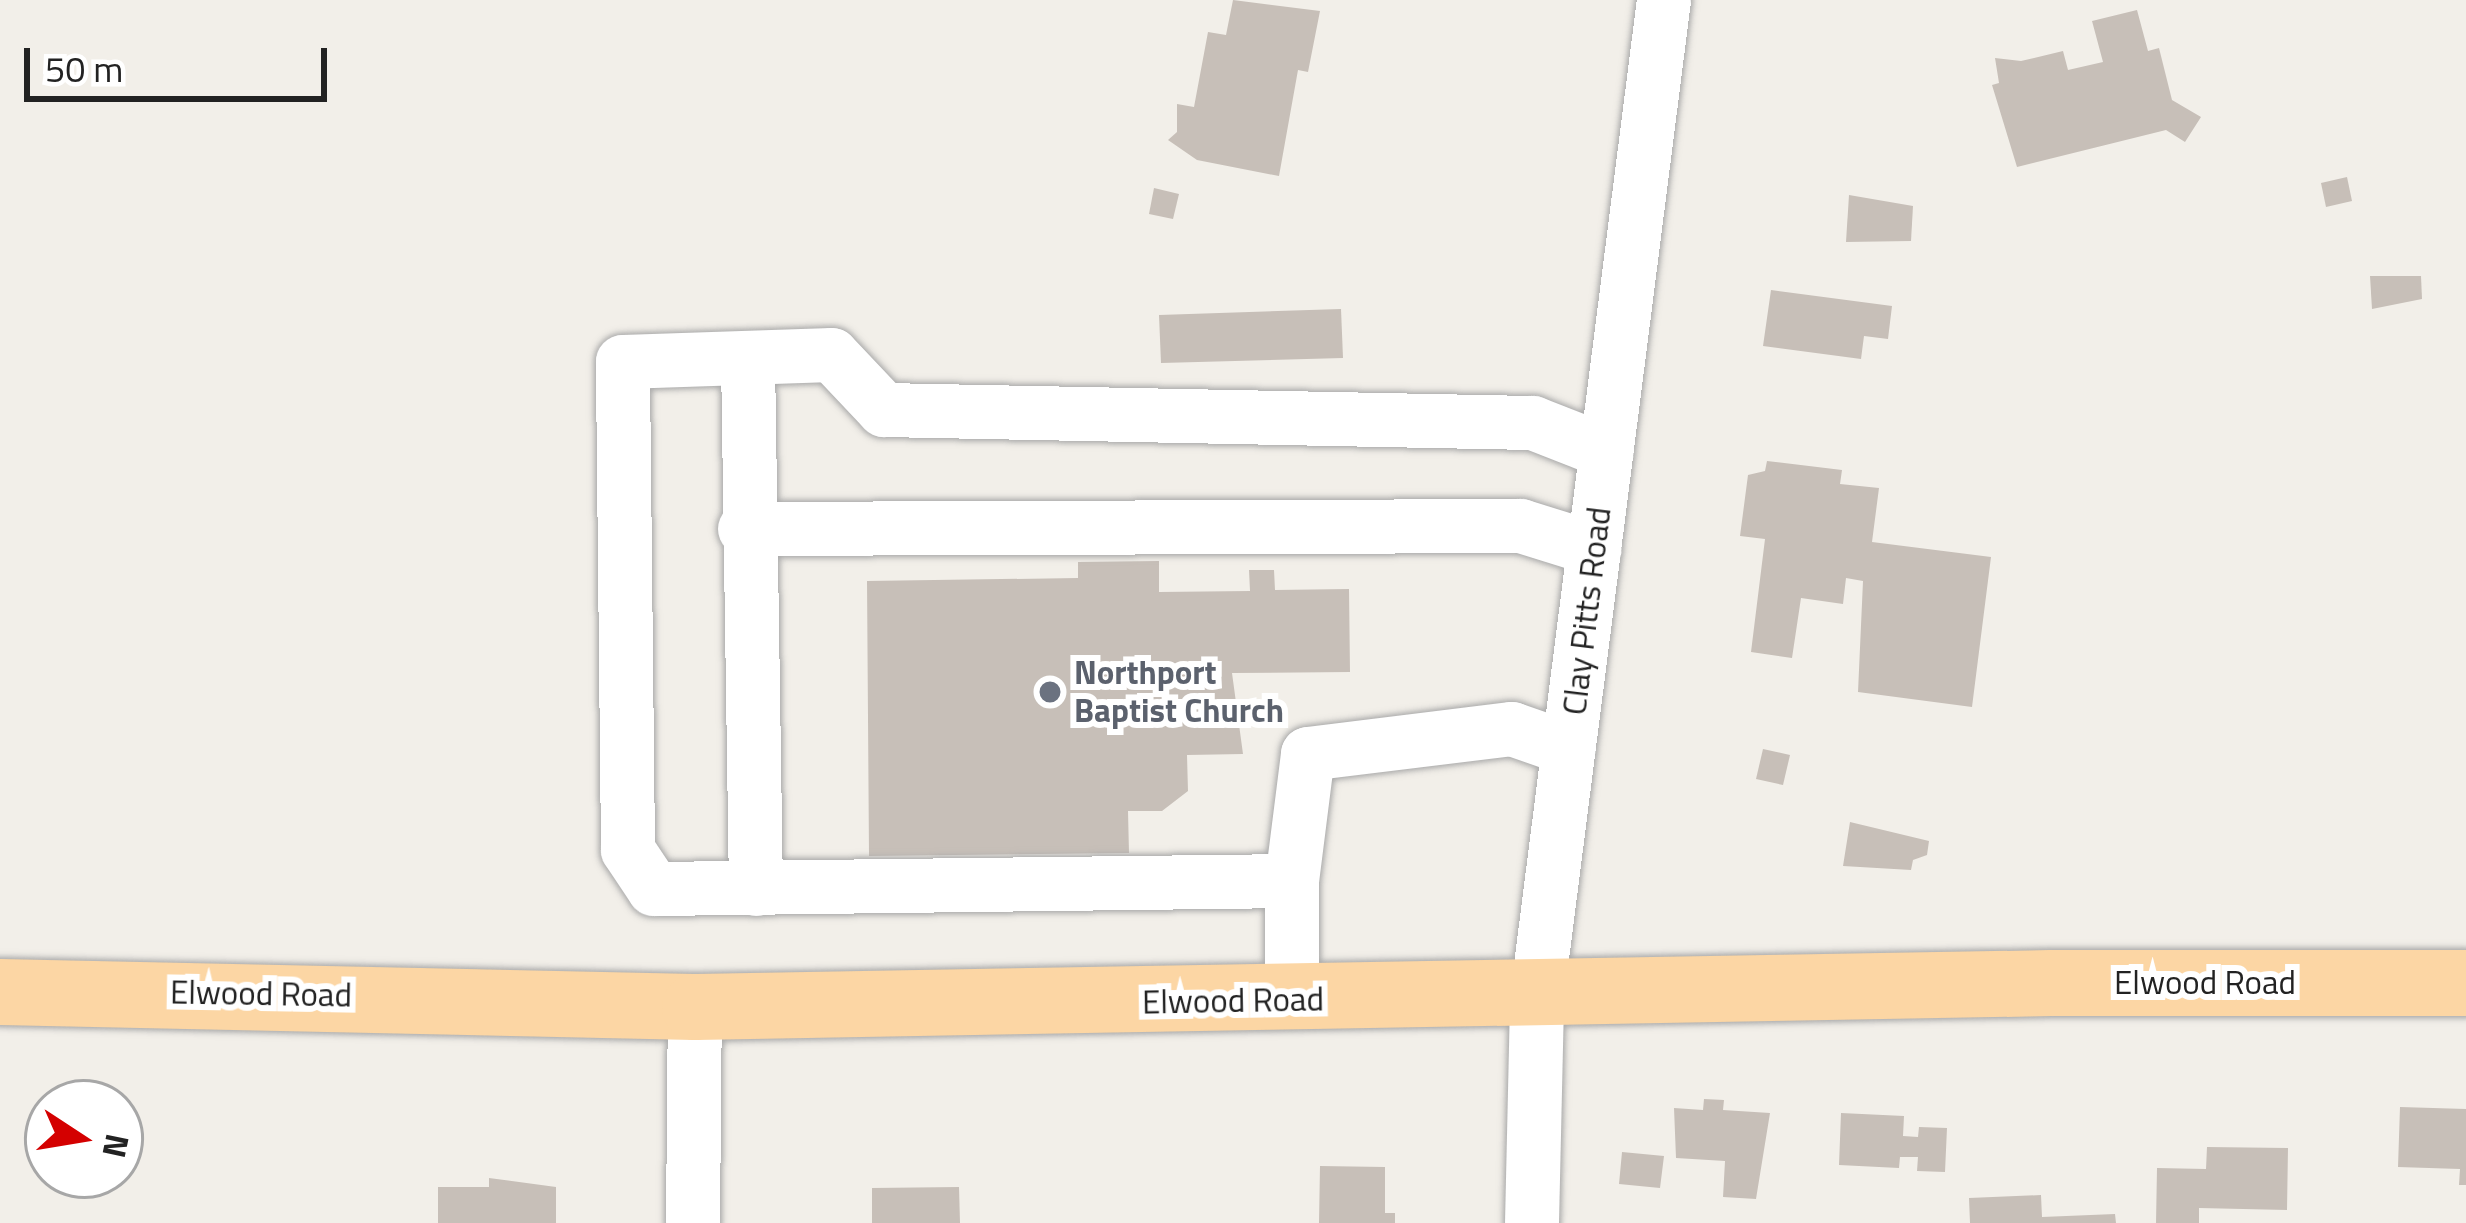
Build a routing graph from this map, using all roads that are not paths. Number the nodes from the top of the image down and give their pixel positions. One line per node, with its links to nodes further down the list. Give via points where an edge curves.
1 (1664, 0): 3 (street, Clay Pitts Road)
2 (748, 358): 3 (street, via 832,355 884,410 1533,423); 4 (street); 8 (street, via 623,362 628,850 654,889)
3 (1607, 452): 5 (street, Clay Pitts Road)
4 (745, 529): 5 (street, via 1521,526); 8 (street)
5 (1595, 549): 6 (street, Clay Pitts Road)
6 (1569, 749): 7 (street, via 1512,729 1308,754); 11 (street, Clay Pitts Road)
7 (1292, 881): 8 (street); 12 (street)
8 (756, 890)
9 (2466, 983): 11 (main road, Elwood Road, via 2051,983)
10 (0, 992): 13 (main road, Elwood Road)
11 (1538, 997): 12 (main road, Elwood Road); 15 (street, Clay Pitts Road)
12 (1292, 1000): 13 (main road, Elwood Road)
13 (695, 1007): 14 (street)
14 (693, 1223)
15 (1532, 1223)

